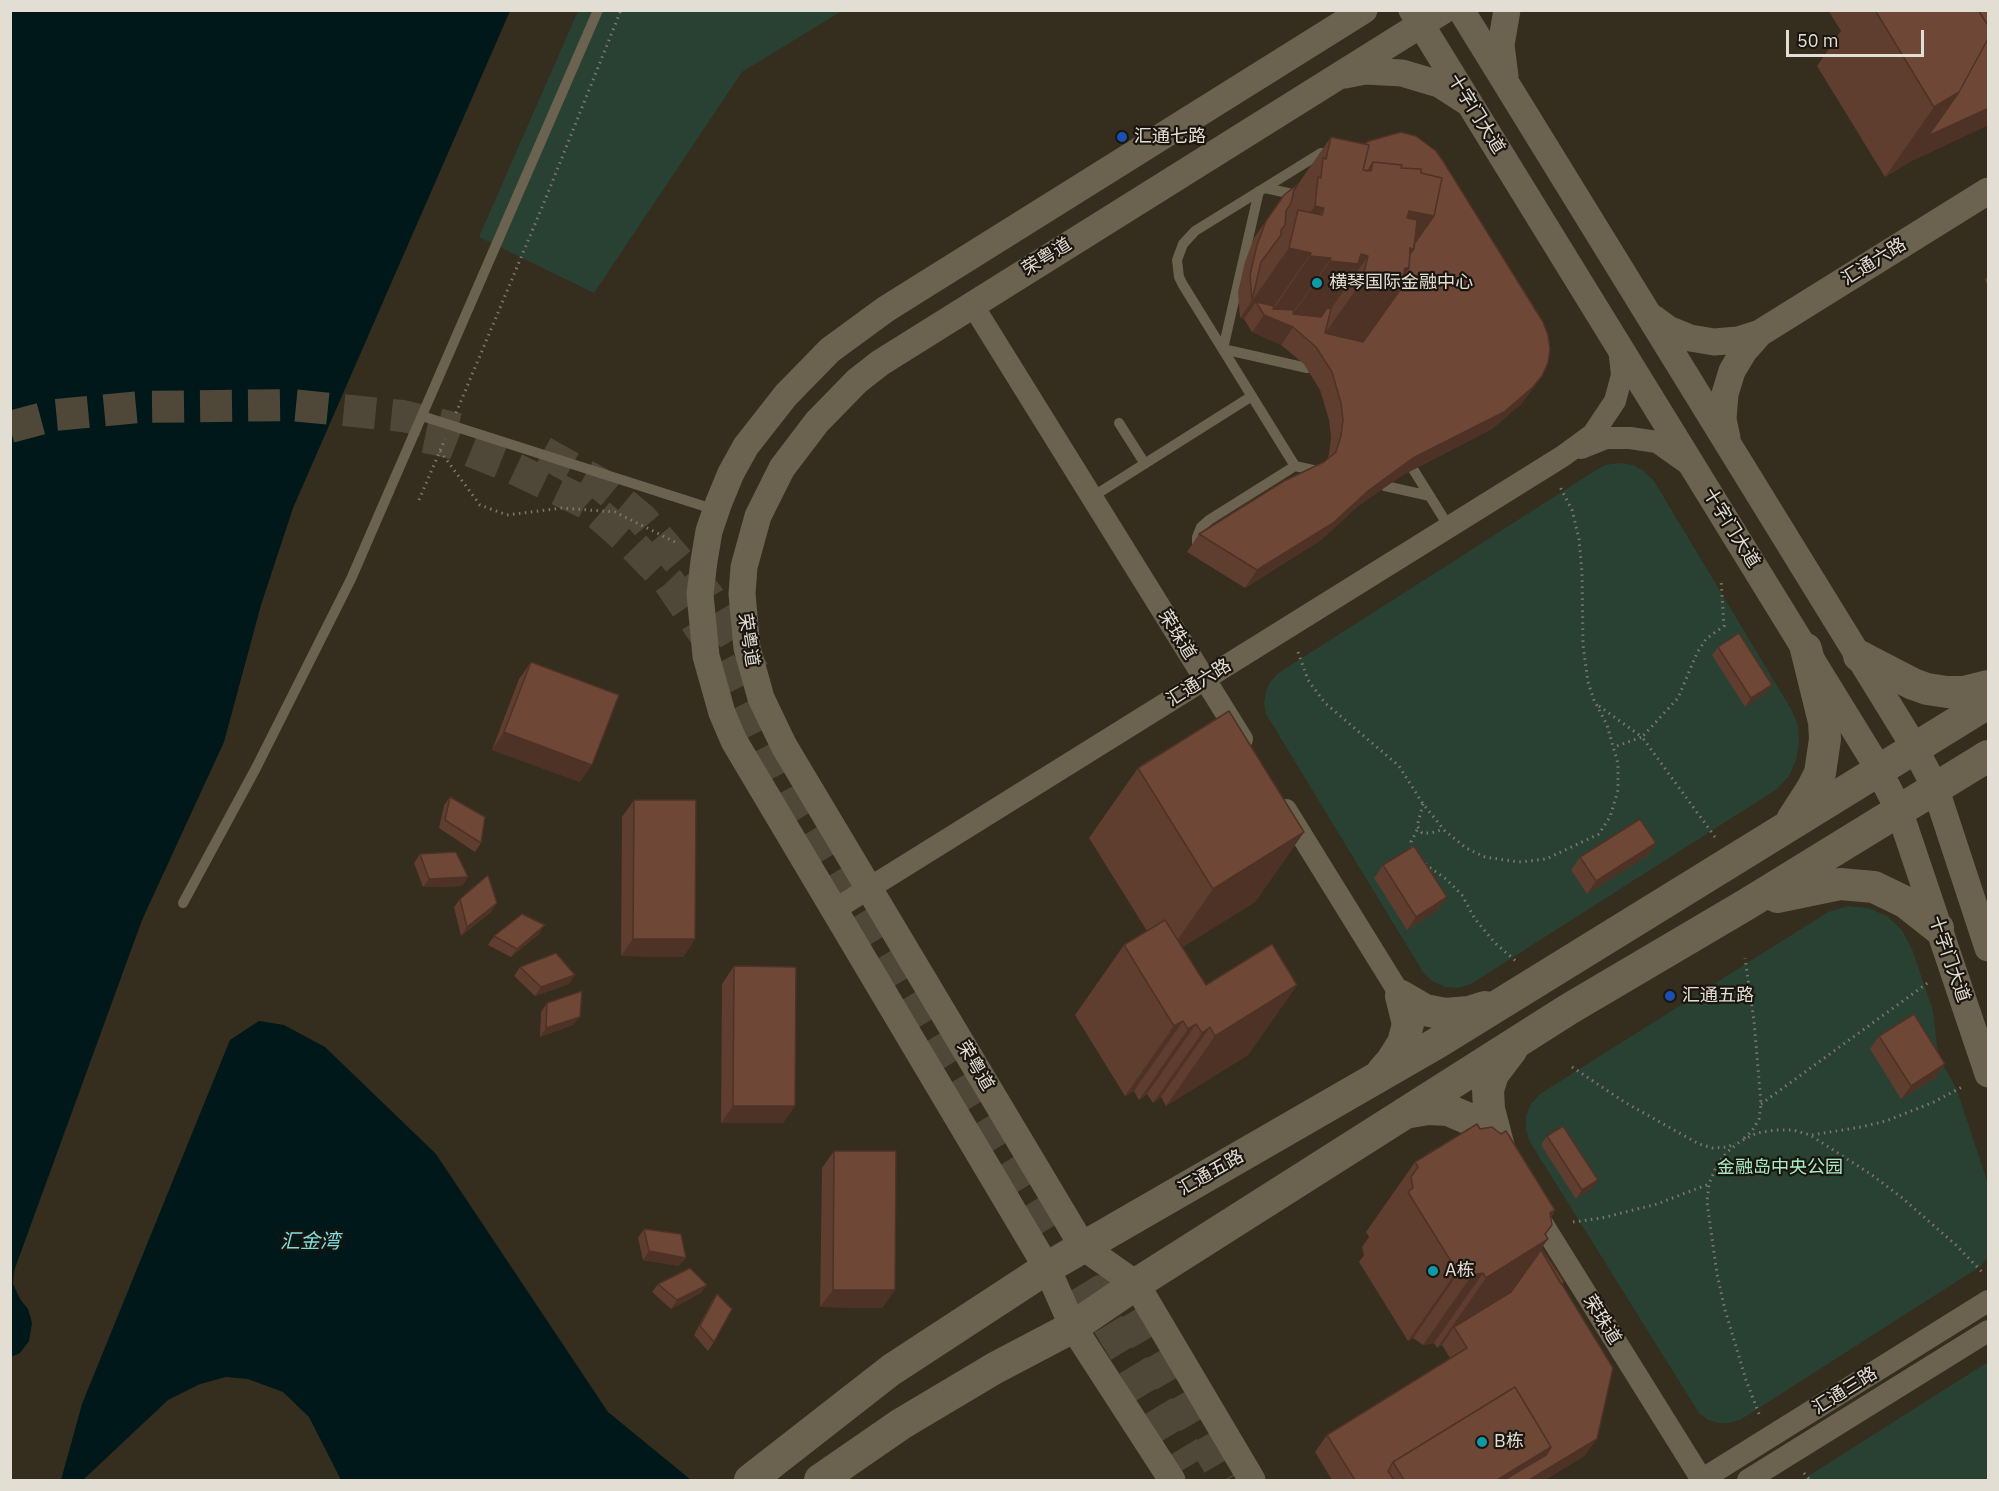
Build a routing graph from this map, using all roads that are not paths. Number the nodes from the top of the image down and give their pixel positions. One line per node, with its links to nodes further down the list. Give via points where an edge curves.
1 (598, 10): 23 (lane)
2 (1364, 10): 35 (street, via 855,330 807,372 765,419 731,473)
3 (1444, 10): 6 (street, 荣粤道)
4 (1461, 10): 8 (street)
5 (1507, 10): 8 (street, via 1502,45)
6 (1416, 17): 7 (street, 荣粤道); 9 (street, 十字门大道)
7 (1337, 76): 9 (street, via 1365,71 1402,73 1438,84); 16 (street, 荣粤道)
8 (1506, 83): 11 (street)
9 (1471, 105): 12 (street, 十字门大道)
10 (1342, 158): 13 (lane, via 1321,153)
11 (1554, 161): 12 (street); 17 (street)
12 (1519, 184): 19 (street, 十字门大道)
13 (1262, 189): 15 (lane); 20 (lane); 20 (lane, via 1195,231 1179,252 1179,277)
14 (1989, 191): 18 (street, 汇通六路)
15 (1297, 195)
16 (972, 304): 34 (street, 荣珠道); 51 (street, 荣粤道, via 880,363 817,422 768,492 744,567 743,622 761,699 784,746)
17 (1648, 315): 18 (street, via 1668,329 1714,342); 25 (street)
18 (1760, 333): 25 (street, via 1732,371 1725,394 1723,418)
19 (1619, 345): 26 (street, 汇通六路, via 1622,375 1615,401 1593,434); 30 (street, 十字门大道)
20 (1223, 349): 21 (lane); 22 (lane)
21 (1307, 368)
22 (1252, 396): 27 (lane); 28 (lane)
23 (422, 416): 35 (lane); 52 (lane, via 351,579)
24 (1119, 423): 27 (lane)
25 (1728, 442): 39 (street)
26 (1563, 456): 30 (street, 汇通六路, via 1606,438 1630,438 1657,442); 36 (street, 汇通六路)
27 (1144, 464): 34 (lane)
28 (1295, 466): 31 (lane); 37 (lane, via 1209,520 1201,527)
29 (1413, 469): 33 (lane)
30 (1695, 469): 38 (street, 十字门大道)
31 (1322, 471)
32 (1385, 486): 33 (lane)
33 (1430, 496): 36 (lane)
34 (1092, 497): 40 (street, 荣珠道)
35 (716, 510): 54 (street, via 700,594 713,685 743,758)
36 (1449, 527): 40 (street, 汇通六路)
37 (1197, 548)
38 (1806, 649): 46 (street, 十字门大道); 50 (main road, via 1824,722 1824,756 1812,789)
39 (1859, 656): 41 (main road, via 1927,689 1964,692); 43 (street)
40 (1205, 679): 45 (street, 荣珠道); 51 (street, 汇通六路)
41 (1989, 686)
42 (1989, 703): 43 (main road, 汇通五路)
43 (1915, 749): 46 (main road, 汇通五路); 47 (street)
44 (1989, 756): 47 (main road)
45 (1254, 758)
46 (1879, 771): 49 (street, 十字门大道); 50 (main road, 汇通五路)
47 (1935, 787): 49 (main road); 56 (street)
48 (1272, 788): 57 (street)
49 (1899, 810): 53 (main road); 55 (street, 十字门大道)
50 (1786, 828): 58 (main road, 汇通五路)
51 (869, 888): 54 (street, 汇通六路); 64 (street, 荣粤道)
52 (183, 903)
53 (1747, 904): 55 (main road, via 1822,886 1857,884 1890,893); 59 (main road)
54 (834, 910): 65 (street)
55 (1938, 928): 60 (street, 十字门大道)
56 (1989, 948)
57 (1401, 996): 58 (main road, via 1425,1010 1445,1014 1469,1012); 61 (main road, via 1408,1024 1403,1043)
58 (1506, 1001): 61 (main road, 汇通五路)
59 (1519, 1041): 62 (main road); 63 (main road, via 1493,1074 1488,1090 1489,1108)
60 (1989, 1074)
61 (1379, 1076): 64 (main road, 汇通五路)
62 (1404, 1113): 63 (main road, via 1448,1110 1474,1121); 66 (main road)
63 (1513, 1176): 74 (street, 荣珠道)
64 (1083, 1247): 65 (main road, 汇通五路); 66 (street, 荣粤道)
65 (1047, 1268): 68 (street); 70 (main road, 汇通五路, via 891,1370)
66 (1136, 1284): 68 (main road); 73 (street, 荣粤道)
67 (1989, 1301): 74 (street, 汇通三路)
68 (1073, 1327): 71 (main road, via 901,1424); 72 (street)
69 (1989, 1331): 75 (street, 汇通三路)
70 (750, 1480)
71 (820, 1480)
72 (1172, 1480)
73 (1252, 1480)
74 (1701, 1480)
75 (1748, 1480)

